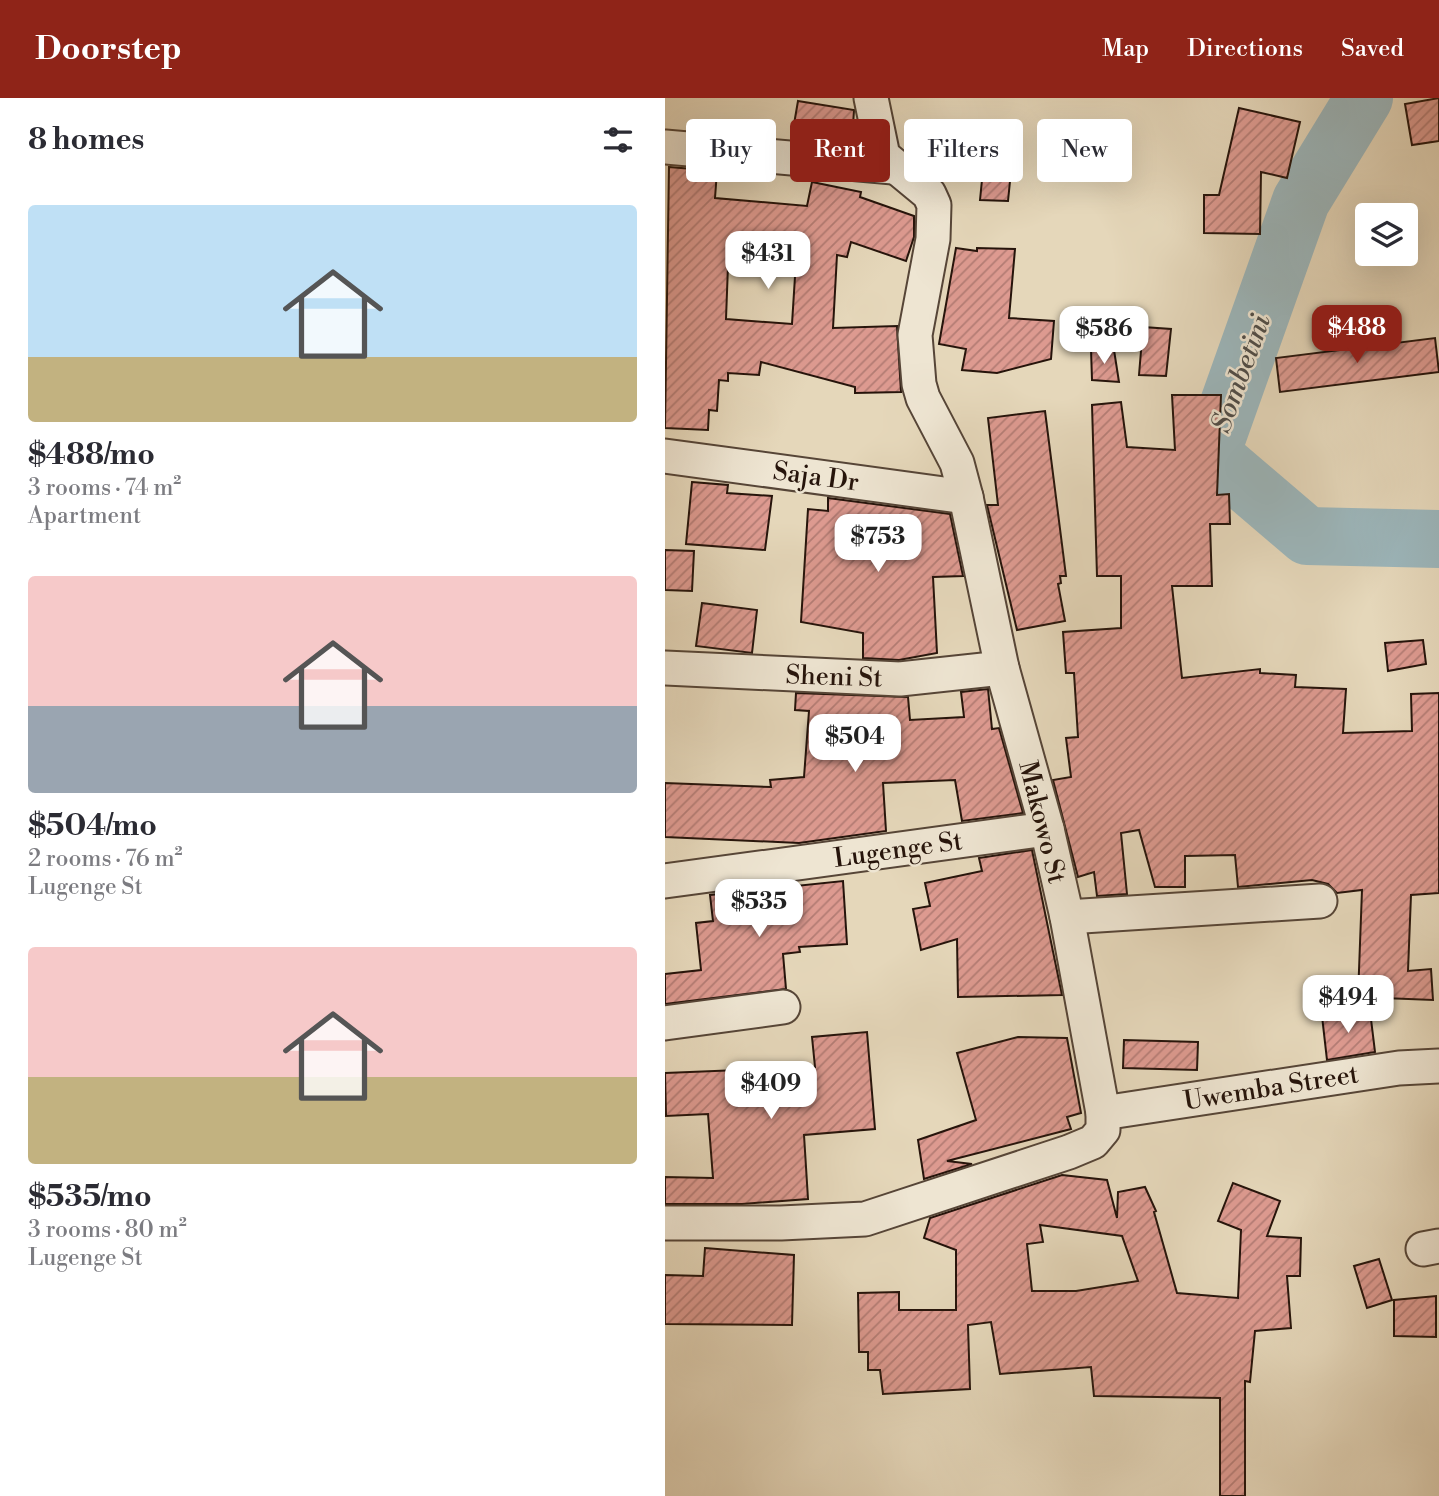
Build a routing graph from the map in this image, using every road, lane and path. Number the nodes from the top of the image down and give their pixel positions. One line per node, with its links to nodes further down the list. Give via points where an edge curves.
1 (871, 98): 3 (street, Makowo St, via 879,145)
2 (665, 147): 3 (street)
3 (893, 167): 5 (street, Makowo St, via 929,194 934,205 915,359 922,398 957,463)
4 (665, 456): 5 (street, Saja Dr)
5 (967, 496): 7 (street, Makowo St)
6 (665, 668): 7 (street, Sheni St, via 900,679)
7 (1002, 668): 8 (street, Makowo St)
8 (1047, 829): 9 (street, Lugenge St); 11 (street, Makowo St)
9 (665, 881)
10 (1320, 901): 11 (street)
11 (1067, 916): 15 (street, Makowo St)
12 (783, 1007): 13 (street)
13 (665, 1023)
14 (1439, 1066): 15 (street, Uwemba Street, via 1399,1068)
15 (1103, 1113): 16 (street, via 1103,1130 1093,1142 865,1219)
16 (665, 1223)

